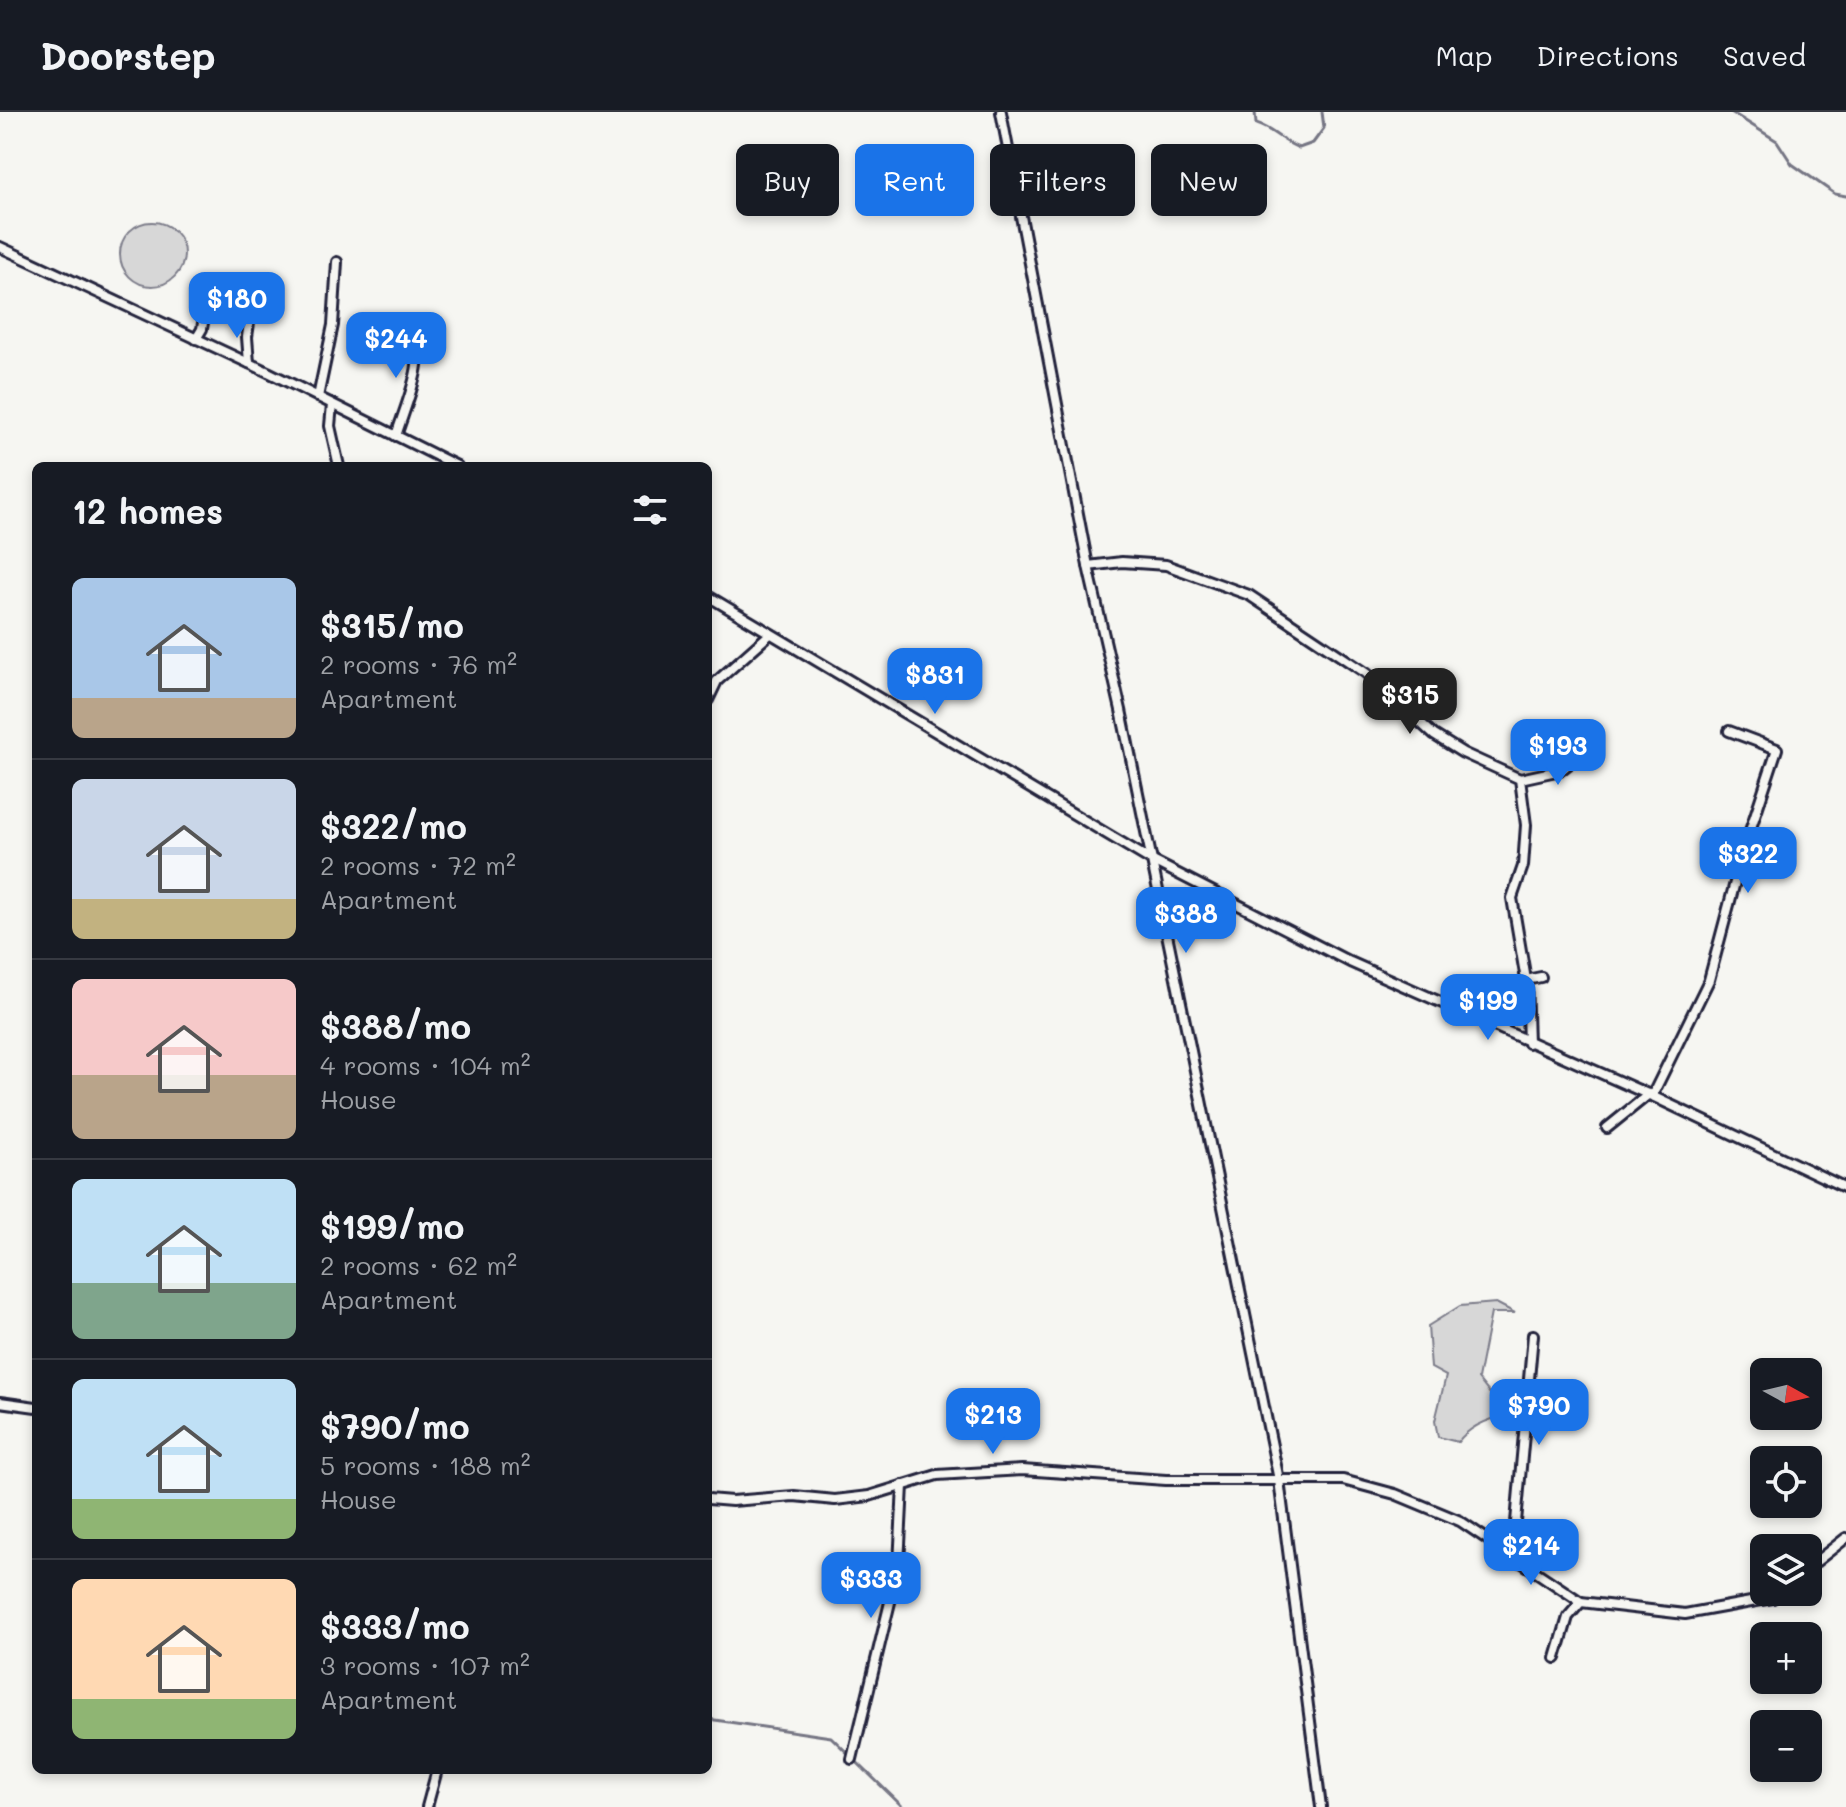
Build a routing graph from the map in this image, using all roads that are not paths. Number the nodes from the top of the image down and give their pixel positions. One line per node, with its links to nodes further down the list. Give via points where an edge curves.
1 (1001, 112): 14 (street)
2 (0, 247): 7 (street)
3 (337, 262): 9 (street, via 333,325)
4 (209, 285): 7 (street)
5 (254, 288): 8 (street)
6 (392, 321): 11 (street, via 411,326 417,335 417,365)
7 (196, 339): 8 (street)
8 (249, 363): 9 (street)
9 (318, 397): 10 (street)
10 (332, 405): 11 (street); 12 (street, via 330,426)
11 (396, 436): 13 (street)
12 (338, 462)
13 (449, 462)
14 (1088, 566): 20 (street, via 1166,565 1249,595 1366,673 1434,735); 21 (street)
15 (712, 598): 16 (street)
16 (770, 634): 17 (street); 21 (street)
17 (712, 692)
18 (1729, 731): 25 (street, via 1777,749 1709,980)
19 (1579, 756): 20 (street, via 1561,770)
20 (1520, 779): 23 (street, via 1526,825 1523,866 1512,898)
21 (1149, 859): 24 (street, via 1350,962); 31 (street)
22 (1541, 977): 23 (street)
23 (1526, 980): 24 (street)
24 (1528, 1043): 25 (street)
25 (1651, 1095): 26 (street); 27 (street)
26 (1607, 1128)
27 (1846, 1188)
28 (1533, 1335): 35 (street)
29 (0, 1402): 30 (street)
30 (32, 1406)
31 (1279, 1480): 32 (street, via 1166,1480 1022,1470 937,1475); 35 (street, via 1343,1480 1395,1494 1460,1521); 43 (street)
32 (903, 1485): 33 (street, via 835,1500); 40 (street, via 899,1565)
33 (712, 1499)
34 (1846, 1538): 36 (street)
35 (1513, 1555): 37 (street)
36 (1822, 1557)
37 (1581, 1602): 38 (street, via 1685,1614); 39 (street, via 1568,1617)
38 (1750, 1602)
39 (1556, 1658)
40 (852, 1759)
41 (436, 1774): 42 (street)
42 (427, 1807)
43 (1321, 1807)

